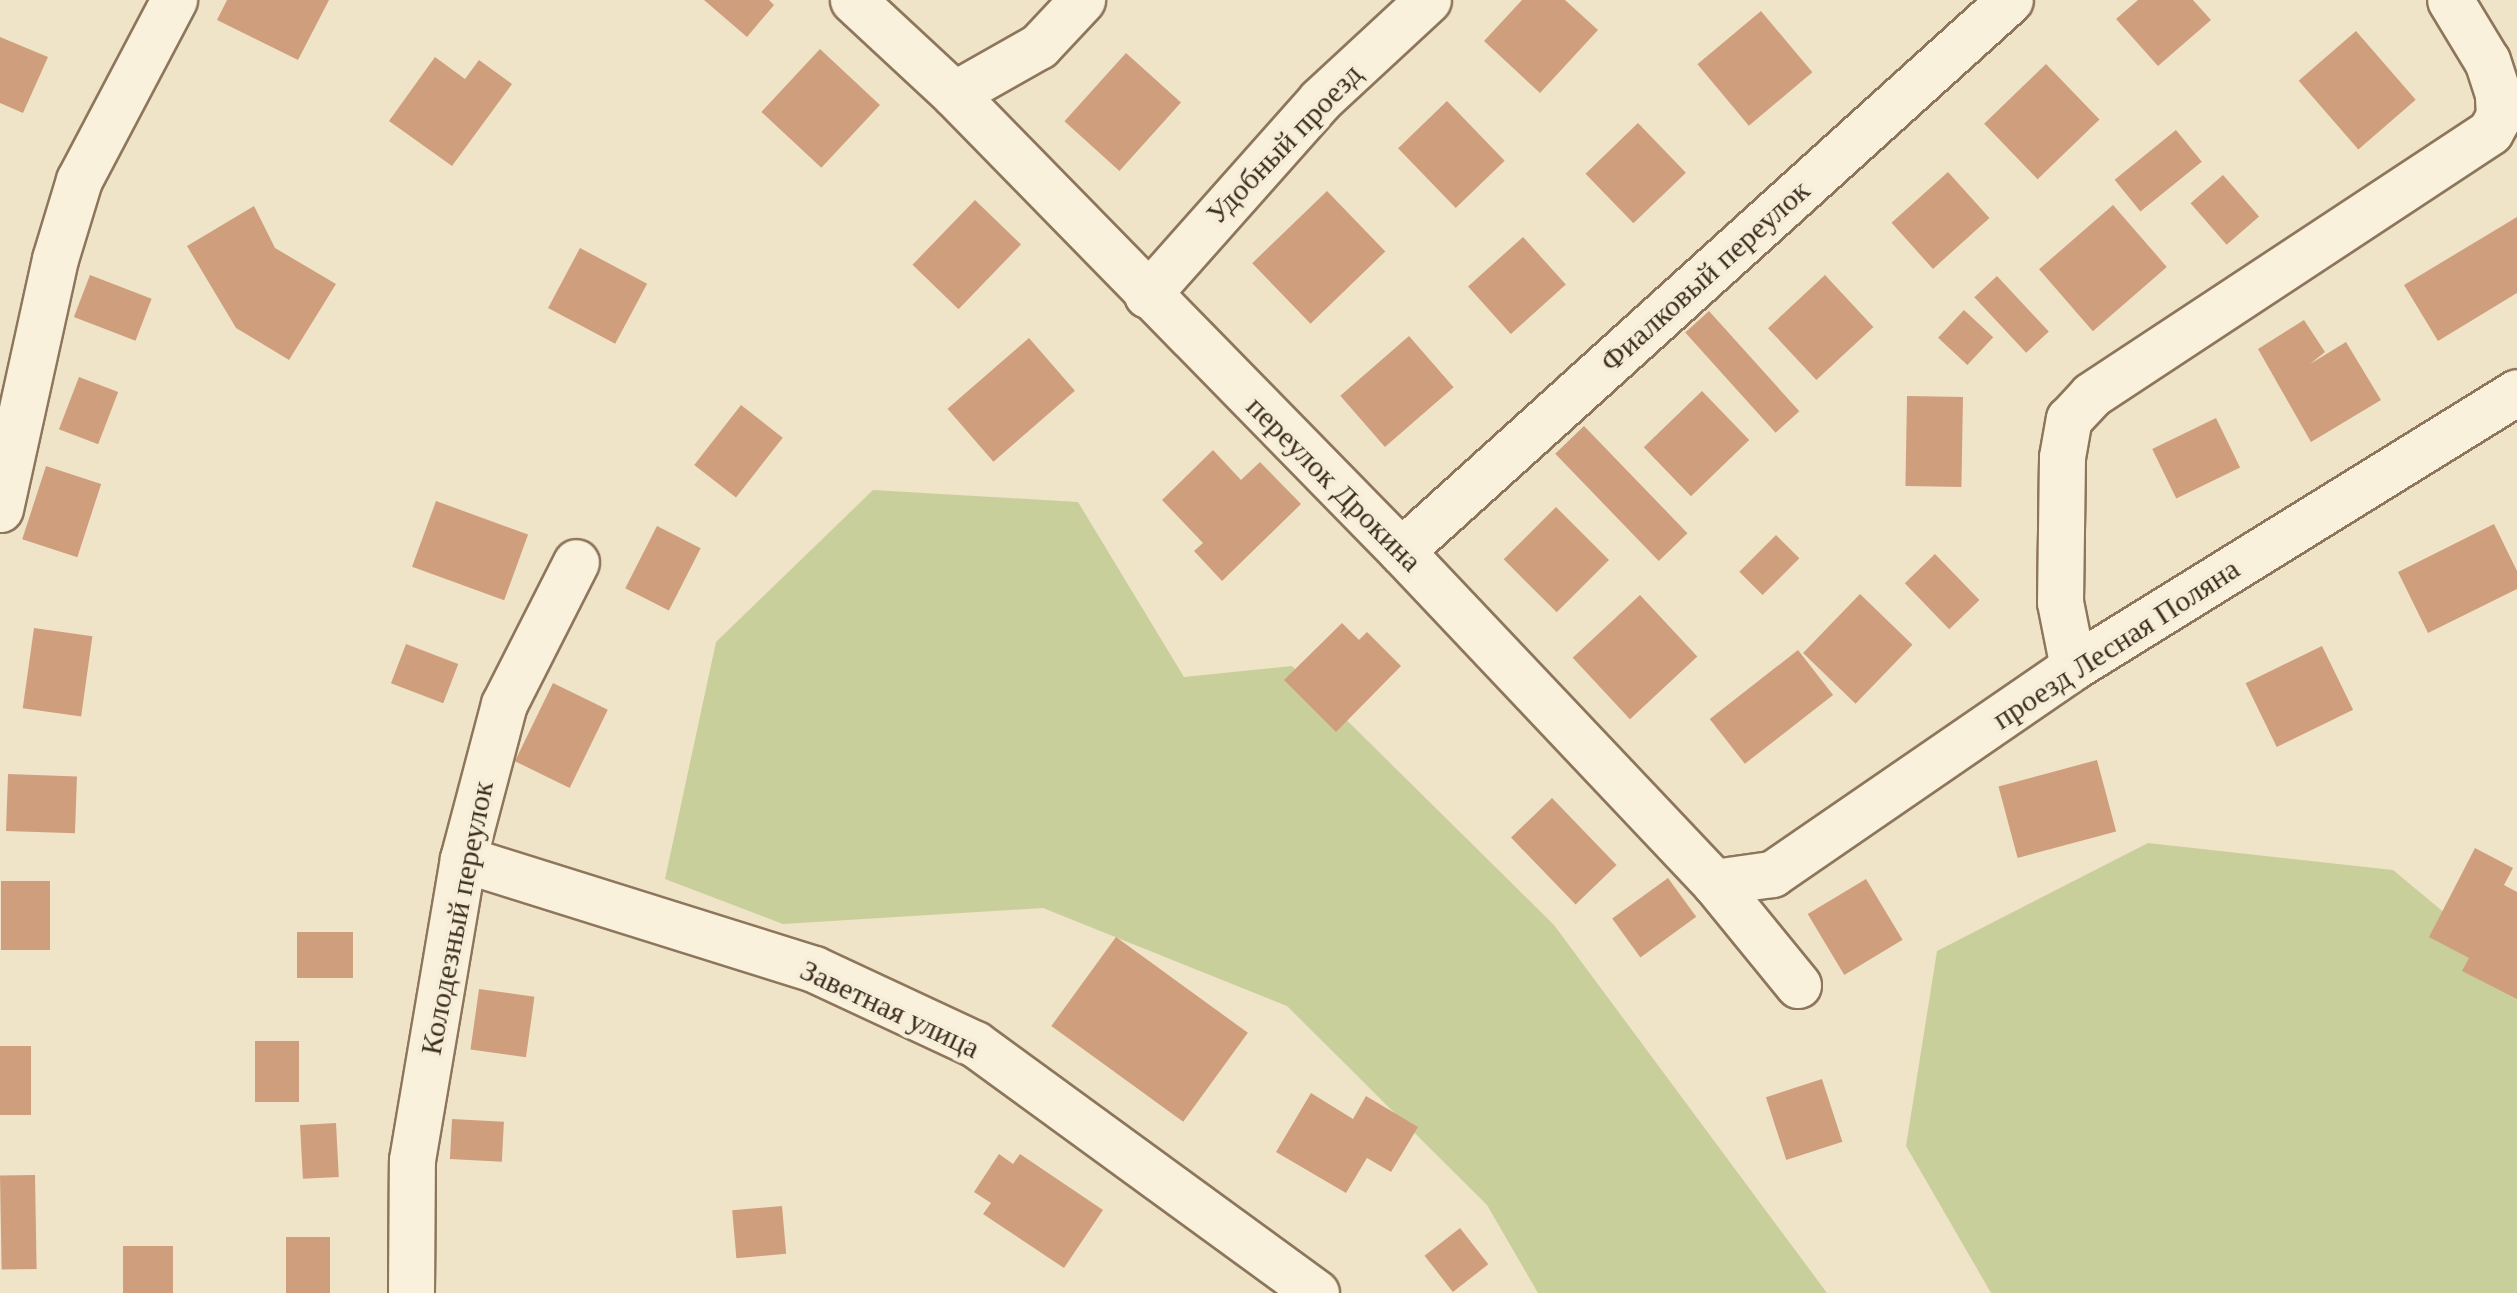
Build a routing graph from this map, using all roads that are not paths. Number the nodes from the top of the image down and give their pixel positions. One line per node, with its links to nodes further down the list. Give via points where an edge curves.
1 (174, 0): 10 (street, via 79,180)
2 (852, 0): 7 (street, переулок Дрокина)
3 (1082, 0): 7 (street, via 1039,46)
4 (1428, 0): 8 (street, Удобный проезд, via 1320,100)
5 (2010, 0): 11 (street, Фиалковый переулок)
6 (2450, 0): 13 (street, via 2487,61 2498,94 2499,116 2490,132 2091,395 2069,419 2062,457 2060,602)
7 (954, 94): 8 (street, переулок Дрокина)
8 (1147, 295): 11 (street, переулок Дрокина)
9 (2517, 392): 13 (street, проезд Лесная Поляна)
10 (0, 509)
11 (1401, 551): 15 (street, переулок Дрокина)
12 (576, 562): 14 (street, Колодезный переулок, via 504,704)
13 (2073, 667): 15 (street, проезд Лесная Поляна, via 1772,874)
14 (463, 859): 17 (street, Колодезный переулок, via 412,1160); 18 (street, Заветная улица, via 814,969 974,1044)
15 (1714, 882): 16 (street, переулок Дрокина)
16 (1798, 984)
17 (411, 1293)
18 (1316, 1293)

